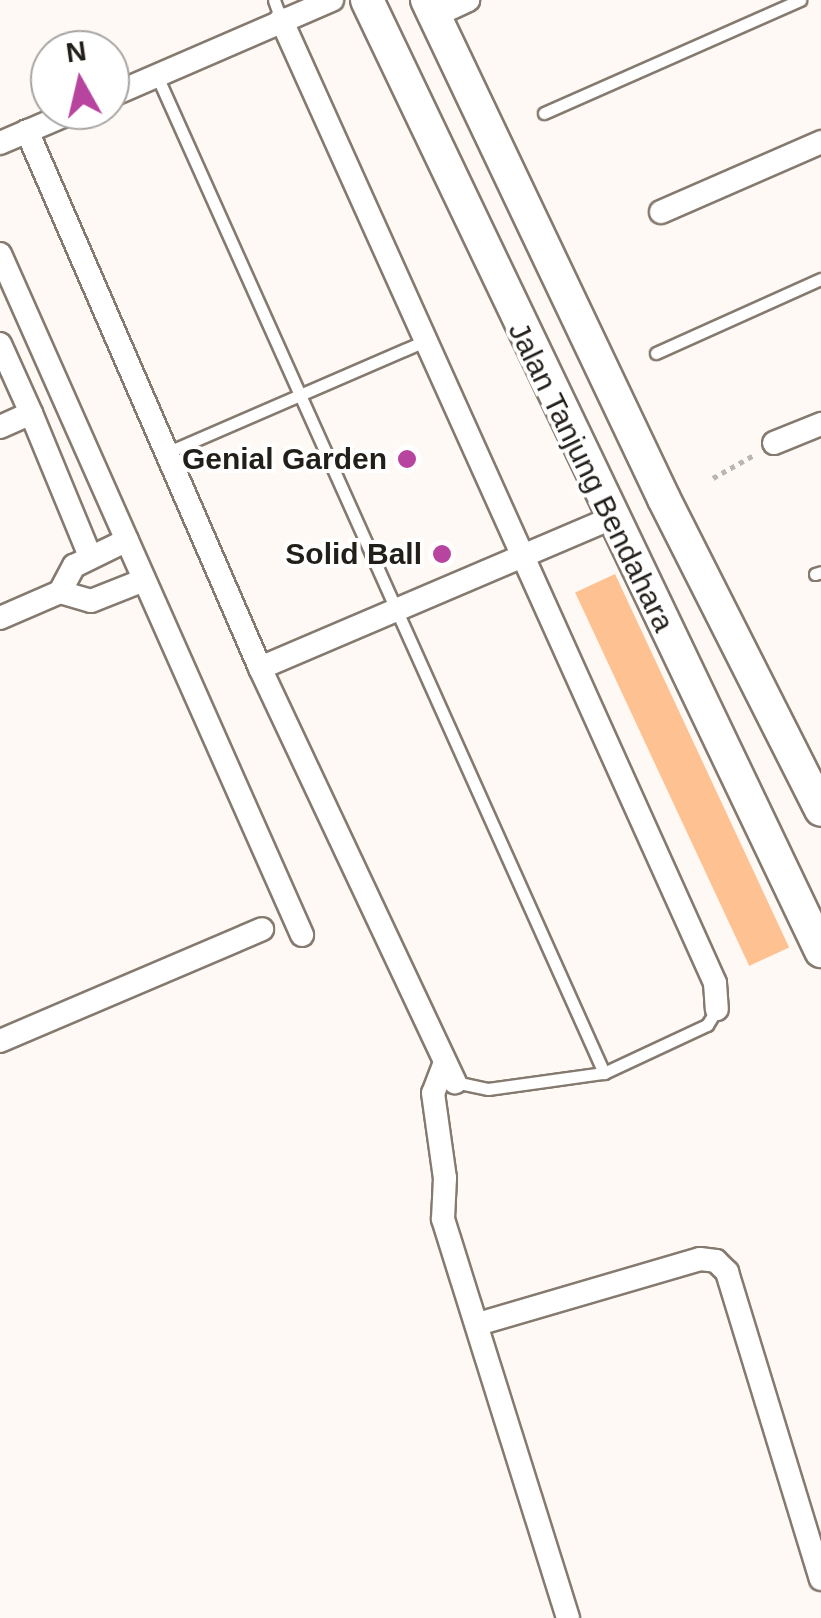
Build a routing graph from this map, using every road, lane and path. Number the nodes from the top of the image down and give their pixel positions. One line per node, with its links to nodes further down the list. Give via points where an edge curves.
1 (332, 0): 6 (street)
2 (367, 0): 27 (main road, Jalan Tanjung Bendahara)
3 (469, 0): 5 (street)
4 (800, 0): 9 (lane)
5 (430, 8): 36 (main road, Jalan Tanjung Bendahara)
6 (278, 10): 7 (street); 17 (street)
7 (157, 76): 8 (street); 20 (lane)
8 (130, 87)
9 (544, 113)
10 (30, 130): 11 (street)
11 (27, 131): 13 (street); 25 (street)
12 (821, 142): 14 (street)
13 (0, 143)
14 (661, 212)
15 (0, 254): 28 (street)
16 (821, 280): 19 (lane)
17 (423, 342): 20 (lane); 30 (street)
18 (0, 344): 21 (street)
19 (656, 353)
20 (296, 392): 25 (lane); 33 (lane)
21 (31, 413): 23 (street); 29 (street)
22 (821, 424): 24 (street)
23 (0, 428)
24 (774, 443): 26 (path)
25 (166, 453): 35 (street)
26 (713, 478)
27 (611, 518): 30 (street); 39 (main road, Jalan Tanjung Bendahara)
28 (127, 540): 29 (street); 31 (street)
29 (90, 556): 32 (street, via 74,566)
30 (520, 557): 33 (street); 40 (street, via 715,983)
31 (144, 580): 32 (street, via 91,600); 38 (street)
32 (60, 592): 34 (street)
33 (394, 611): 35 (street); 42 (lane)
34 (0, 618)
35 (260, 668): 43 (street)
36 (821, 810)
37 (262, 929): 41 (street)
38 (302, 935)
39 (821, 951)
40 (717, 1009): 42 (lane, via 707,1025)
41 (0, 1041)
42 (604, 1073): 43 (lane, via 488,1089)
43 (449, 1074): 44 (street, via 434,1093 446,1178 443,1218)
44 (478, 1324): 45 (street, via 700,1258 716,1261 727,1272); 46 (street)
45 (821, 1579)
46 (568, 1618)

